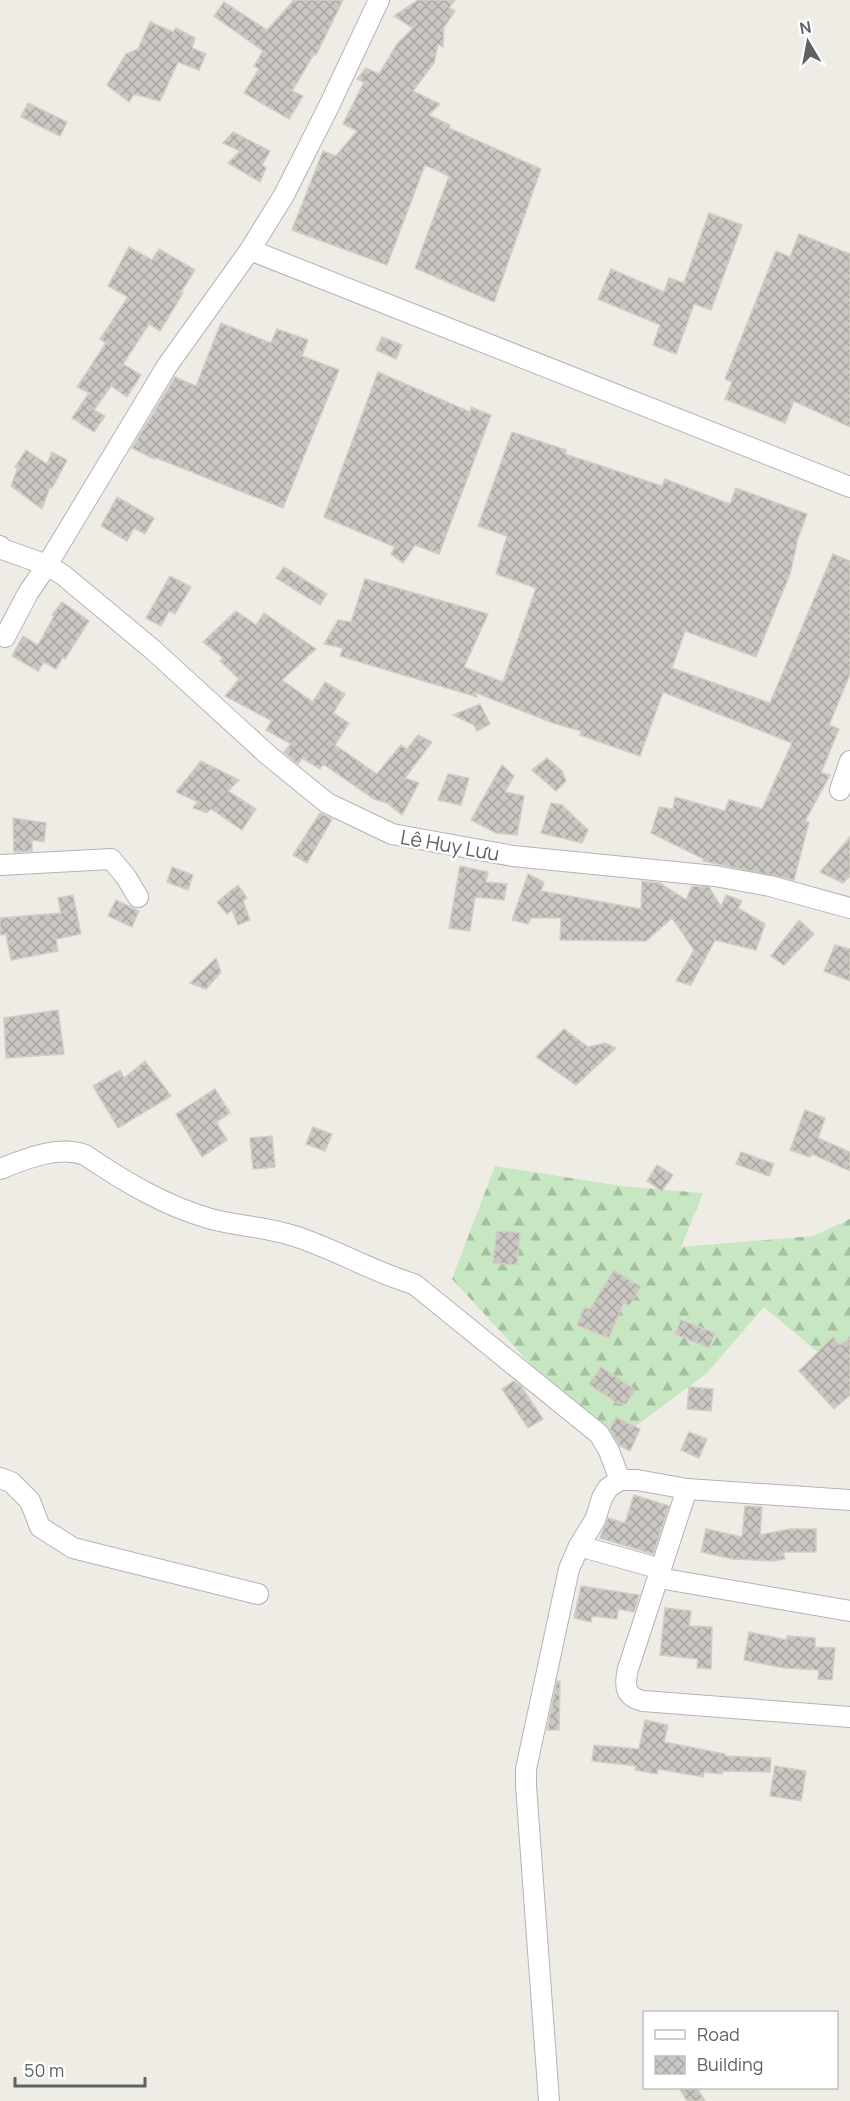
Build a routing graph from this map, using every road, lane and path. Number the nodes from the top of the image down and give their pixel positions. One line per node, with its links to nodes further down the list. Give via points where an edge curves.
1 (379, 0): 2 (street, via 284,195)
2 (249, 250): 3 (street); 5 (street, via 167,366)
3 (850, 487)
4 (0, 546): 5 (street, Lê Huy Lưu)
5 (47, 565): 6 (street); 11 (street, Lê Huy Lưu, via 152,649 268,755 327,802 392,834 513,856 715,876)
6 (2, 640)
7 (850, 761): 8 (street)
8 (840, 790)
9 (0, 865): 10 (street, via 111,860)
10 (138, 897)
11 (850, 908)
12 (0, 1169): 14 (street, via 26,1158 77,1152 145,1194 211,1219 291,1235 414,1284 599,1434)
13 (0, 1478): 19 (street, via 11,1482 30,1501 40,1527 73,1548)
14 (620, 1480): 15 (street); 17 (street, via 608,1488)
15 (687, 1489): 16 (street); 18 (street)
16 (850, 1500)
17 (579, 1546): 18 (street); 22 (street, via 569,1569 526,1769)
18 (660, 1574): 20 (street); 21 (street, via 625,1681 630,1696 643,1701)
19 (258, 1594)
20 (850, 1611)
21 (850, 1717)
22 (549, 2101)

